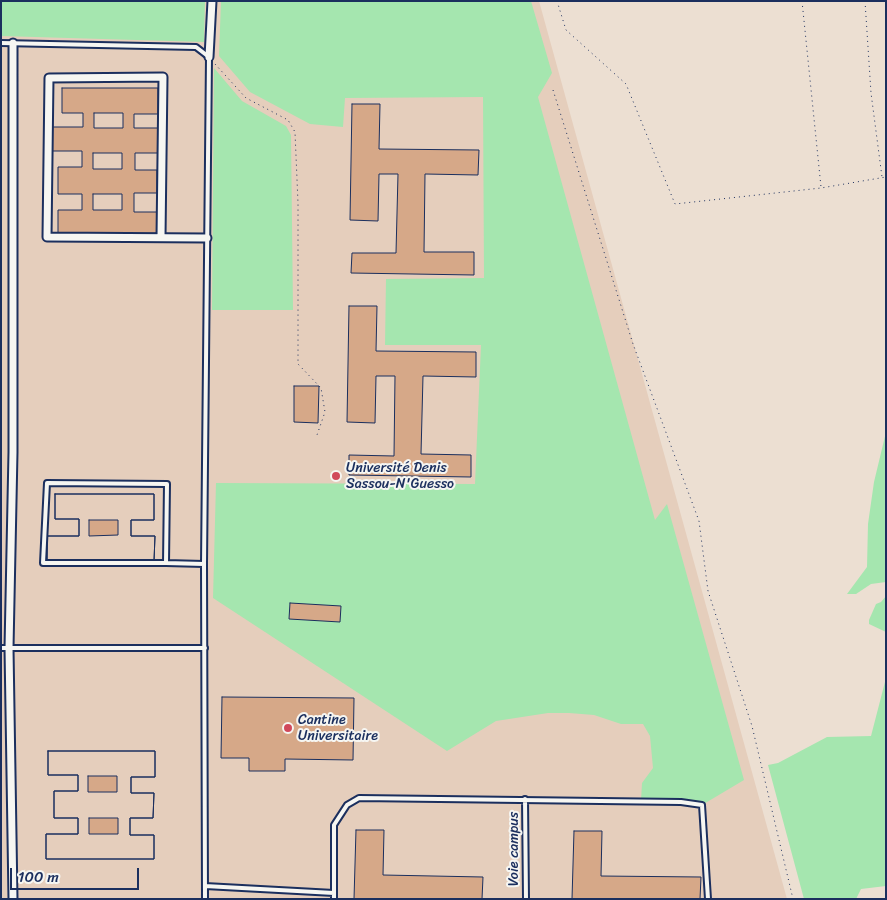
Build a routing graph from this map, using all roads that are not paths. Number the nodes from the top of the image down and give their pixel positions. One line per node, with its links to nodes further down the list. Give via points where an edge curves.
1 (212, 1): 4 (street)
2 (1, 43): 3 (lane)
3 (13, 43): 4 (lane, via 196,47); 9 (street, via 13,452)
4 (210, 57): 6 (lane)
5 (161, 237): 5 (street, via 164,77 50,78 46,237); 6 (street)
6 (207, 238): 8 (lane)
7 (166, 563): 7 (lane, via 167,484 46,483 43,564); 8 (lane)
8 (204, 564): 10 (lane)
9 (5, 648): 10 (lane); 14 (street)
10 (205, 648): 12 (lane)
11 (525, 799): 13 (lane, via 359,798 347,805 334,825); 17 (lane, Voie campus); 18 (lane, via 680,802 702,806)
12 (205, 886): 13 (lane); 15 (lane)
13 (334, 893): 16 (lane)
14 (13, 899)
15 (205, 899)
16 (334, 899)
17 (526, 899)
18 (708, 899)

